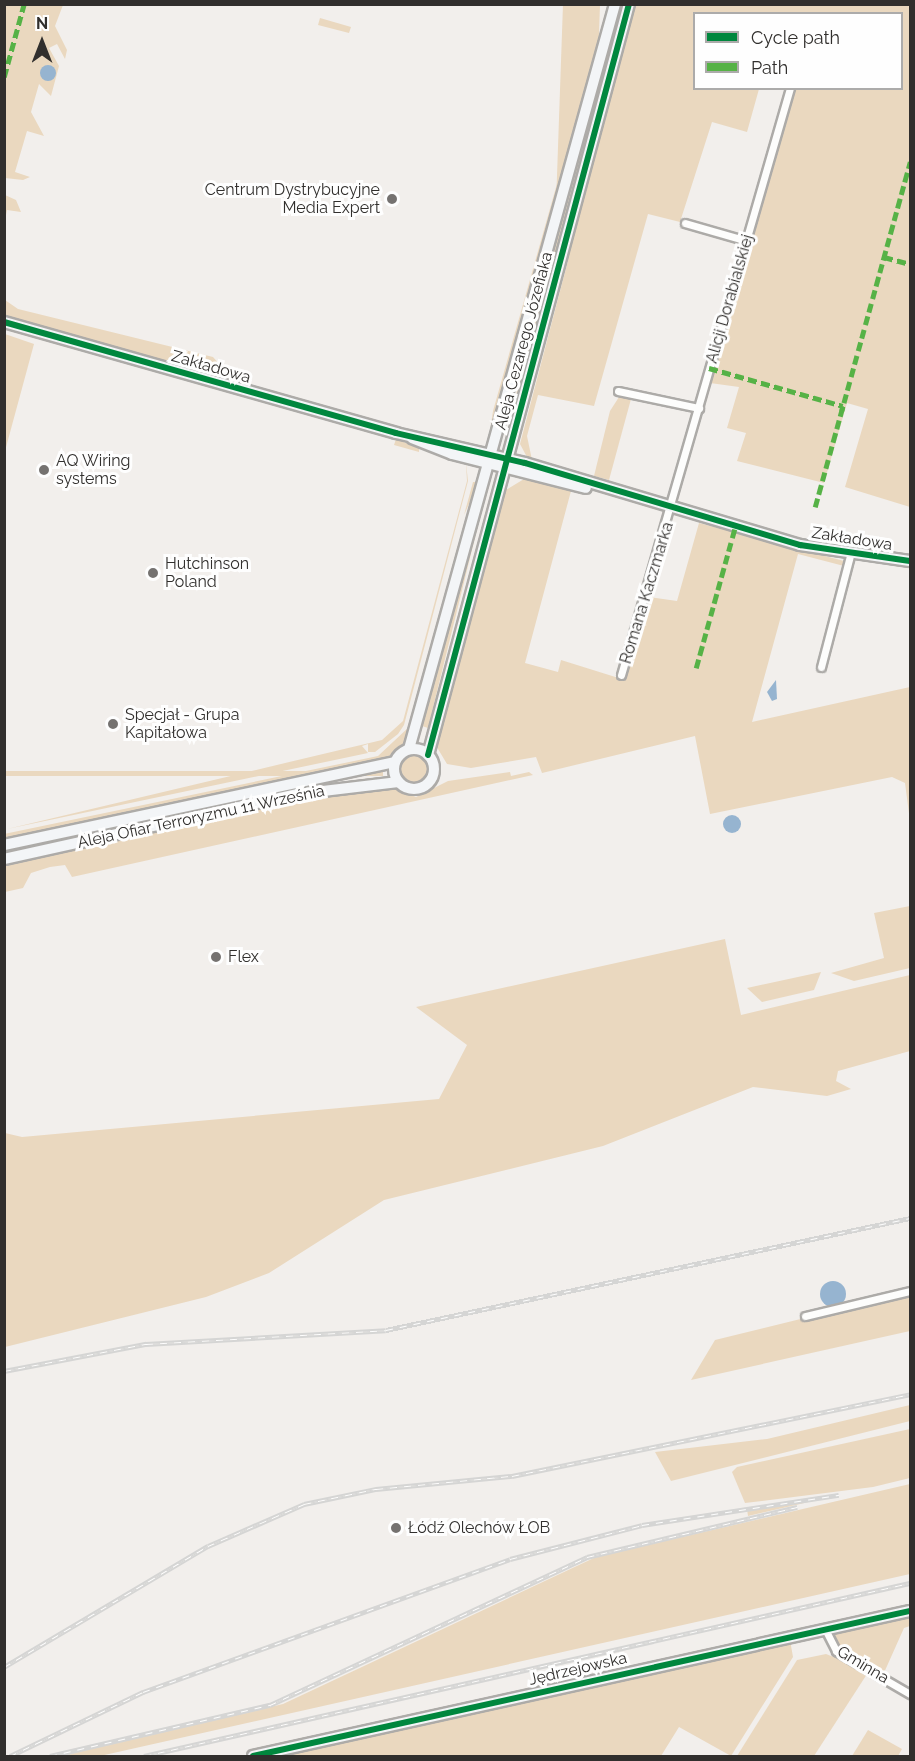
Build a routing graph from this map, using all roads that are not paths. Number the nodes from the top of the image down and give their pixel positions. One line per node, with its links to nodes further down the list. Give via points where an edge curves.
1 (615, 4): 9 (street, Aleja Cezarego Józefiaka)
2 (630, 4): 10 (street, Aleja Cezarego Józefiaka)
3 (789, 90): 5 (street, Alicji Dorabialskiej)
4 (685, 223): 5 (street)
5 (744, 240): 8 (street, Alicji Dorabialskiej)
6 (4, 322): 9 (street, Zakładowa)
7 (618, 391): 8 (street)
8 (699, 408): 11 (street, Alicji Dorabialskiej)
9 (491, 459): 10 (street, Zakładowa); 16 (street, Aleja Cezarego Józefiaka)
10 (504, 463): 11 (street, Zakładowa); 17 (street, Aleja Cezarego Józefiaka)
11 (672, 510): 12 (street, Zakładowa); 15 (street, Romana Kaczmarka)
12 (850, 556): 13 (street, Zakładowa); 14 (street)
13 (910, 561)
14 (821, 667)
15 (621, 675)
16 (409, 749): 17 (street); 18 (street)
17 (429, 755): 19 (street, via 434,767 430,782 414,790)
18 (394, 762): 19 (street); 20 (street, Aleja Ofiar Terroryzmu 11 Września)
19 (398, 782): 21 (street, Aleja Ofiar Terroryzmu 11 Września, via 298,794)
20 (4, 845)
21 (4, 859)
22 (910, 1291): 23 (street)
23 (806, 1316)
24 (910, 1611): 25 (street, Jędrzejowska)
25 (825, 1629): 26 (street, Gminna, via 836,1651); 27 (street, Jędrzejowska)
26 (910, 1694)
27 (253, 1756)

